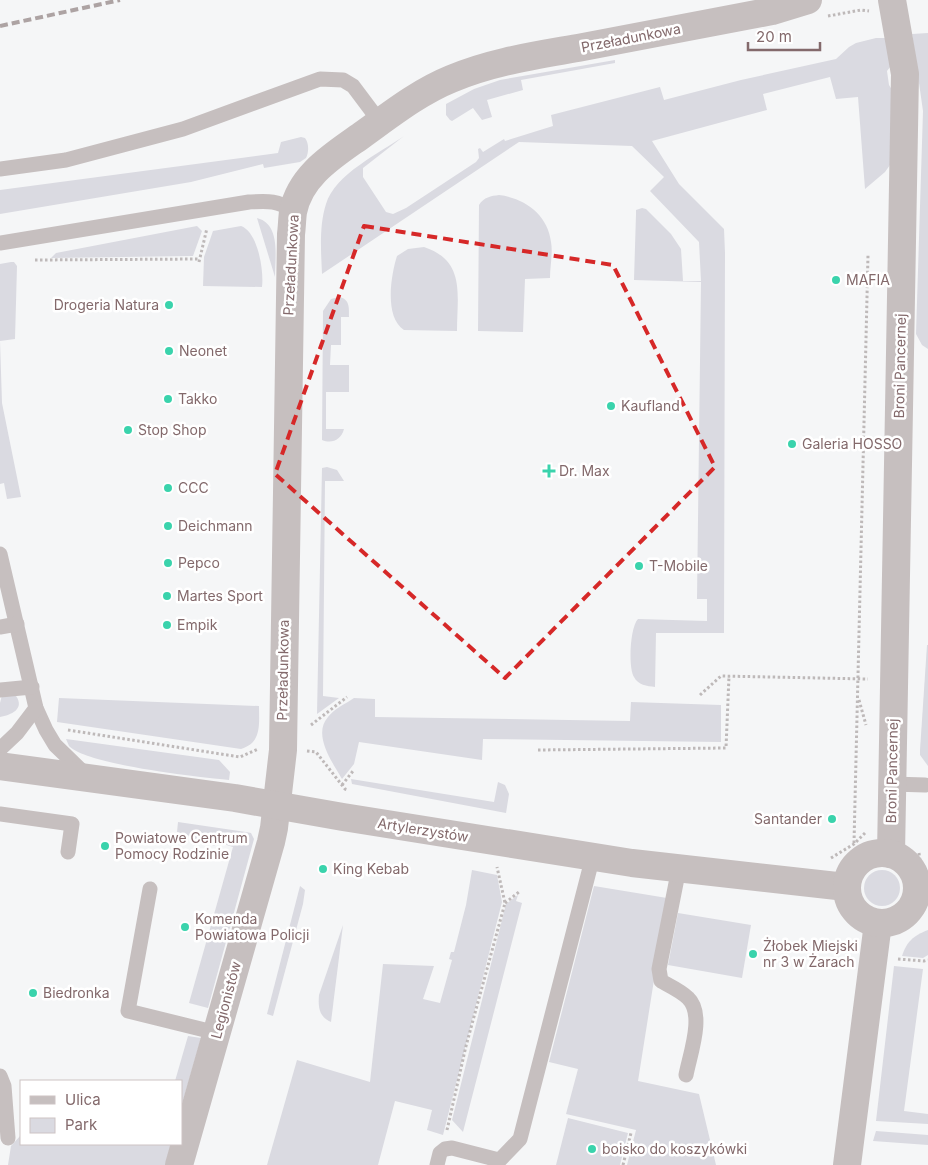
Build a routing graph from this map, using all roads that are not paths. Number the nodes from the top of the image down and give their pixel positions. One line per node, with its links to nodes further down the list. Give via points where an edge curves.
1 (884, 7): 16 (street, Broni Pancernej, via 905,74)
2 (815, 8): 3 (street, Przeładunkowa, via 772,11 490,65 449,80)
3 (380, 122): 4 (lane, via 353,86 343,80 320,79 183,129 66,160); 5 (street, Przeładunkowa, via 322,163 303,188)
4 (0, 169)
5 (294, 211): 6 (lane, via 271,200 249,202); 18 (street, Przeładunkowa, via 289,310 283,750)
6 (0, 243)
7 (0, 554): 8 (lane)
8 (17, 624): 9 (lane); 10 (lane)
9 (0, 627)
10 (32, 687): 11 (lane); 12 (lane)
11 (0, 690)
12 (36, 708): 13 (lane); 15 (lane, via 55,745)
13 (0, 749)
14 (0, 766): 15 (street, Artylerzystów)
15 (87, 776): 18 (street, Artylerzystów)
16 (892, 784): 17 (lane); 21 (street, Broni Pancernej)
17 (925, 785)
18 (276, 805): 22 (street, Artylerzystów); 28 (street, Legionistów, via 271,842)
19 (0, 814): 20 (lane, via 72,824)
20 (68, 852)
21 (891, 854): 24 (street, via 879,853 860,860 848,877); 26 (street, via 908,865)
22 (593, 856): 23 (street, Artylerzystów); 32 (lane, via 520,1140)
23 (679, 868): 24 (street, Artylerzystów); 29 (lane, via 659,970 661,981 688,998 694,1006 696,1027)
24 (846, 887): 27 (street, via 852,907 859,915)
25 (150, 889): 28 (lane, via 128,1011)
26 (922, 897): 27 (street, via 898,920)
27 (878, 923): 35 (street)
28 (217, 1033): 33 (street, Legionistów)
29 (686, 1074)
30 (0, 1076): 31 (lane, via 4,1086)
31 (8, 1138)
32 (497, 1163): 34 (lane, via 445,1148)
33 (179, 1165)
34 (437, 1165)
35 (847, 1165)

